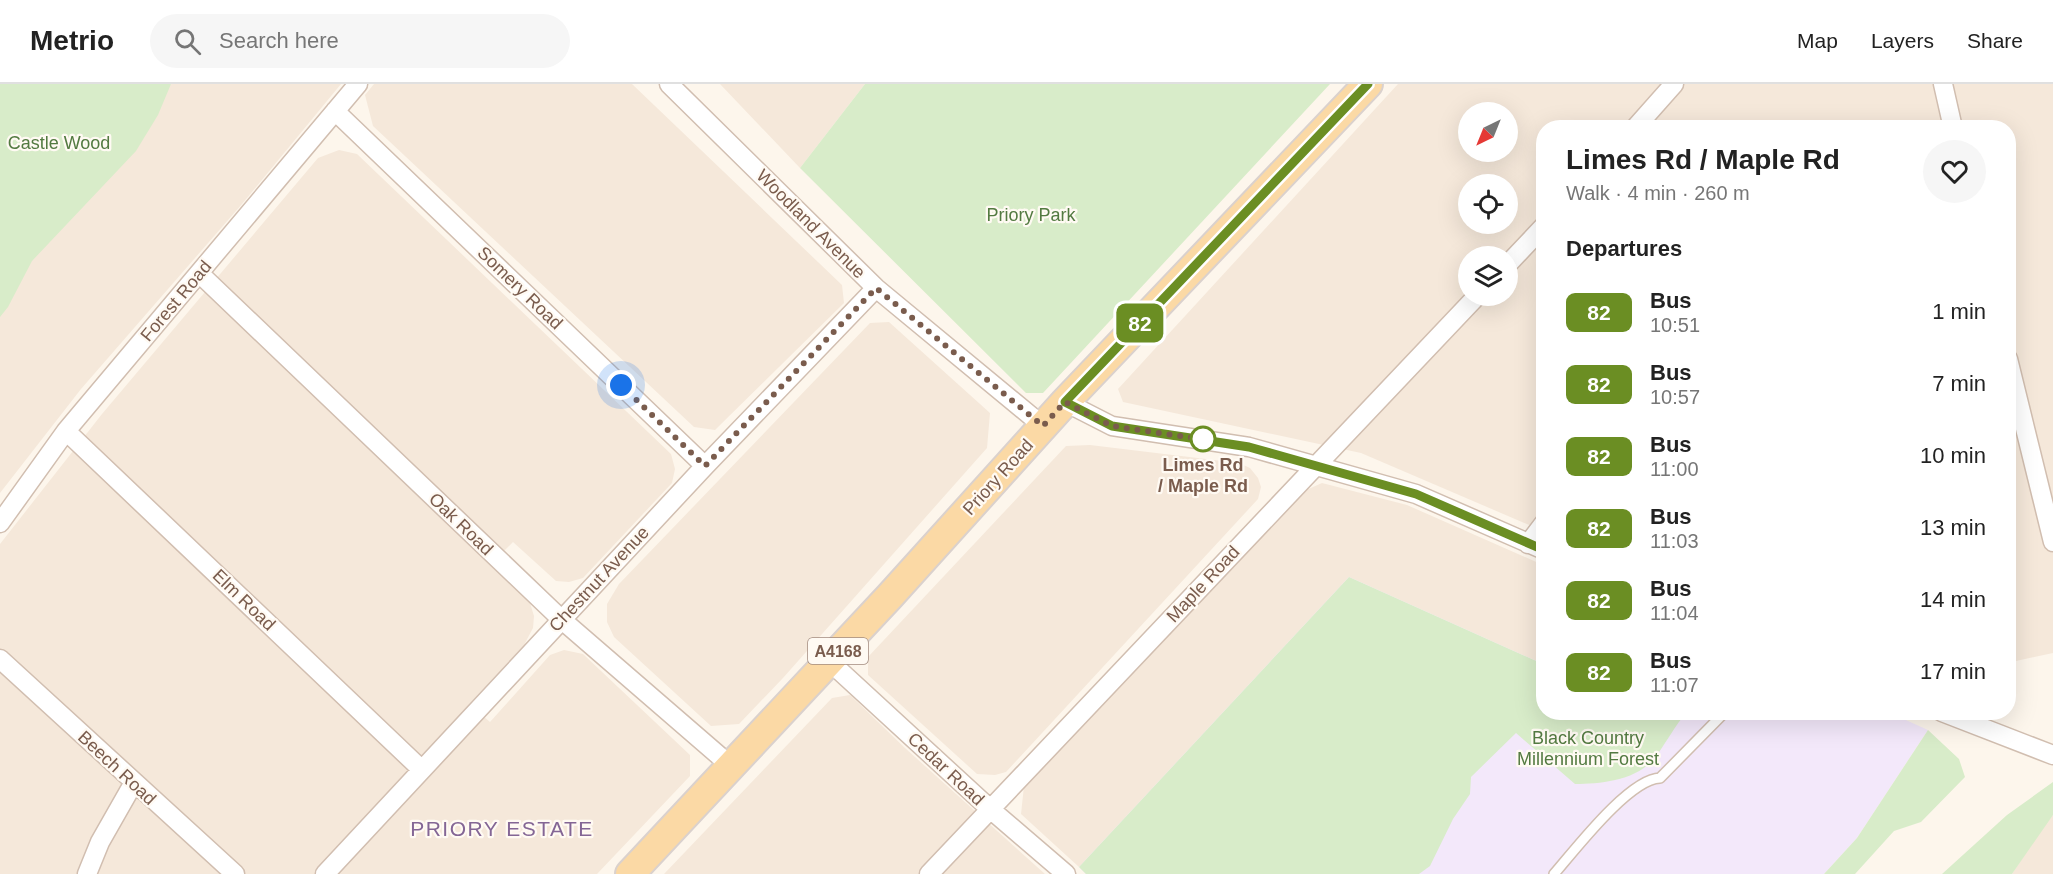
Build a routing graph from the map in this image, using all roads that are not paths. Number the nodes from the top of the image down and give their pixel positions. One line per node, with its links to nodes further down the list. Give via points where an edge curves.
1 (358, 84): 6 (street, Forest Road)
2 (1368, 84): 15 (main road, Priory Road / A4168)
3 (1674, 84): 7 (street)
4 (1943, 84): 8 (street)
5 (677, 87): 12 (street, Woodland Avenue)
6 (336, 111): 11 (street, Forest Road); 19 (street, Somery Road)
7 (1642, 120)
8 (1951, 120)
9 (1536, 234): 10 (street)
10 (1518, 253)
11 (200, 273): 17 (street, Forest Road); 23 (street, Oak Road)
12 (876, 288): 16 (street, Woodland Avenue); 19 (street, Chestnut Avenue)
13 (1467, 306): 18 (street, Maple Road)
14 (2016, 392): 21 (street)
15 (1065, 402): 16 (main road, Priory Road / A4168); 18 (street, via 1112,426 1249,447)
16 (1043, 426): 25 (main road, Priory Road / A4168)
17 (66, 431): 20 (street, Forest Road); 30 (street, Elm Road)
18 (1315, 465): 22 (street, via 1416,494); 32 (street, Maple Road)
19 (705, 466): 23 (street, Chestnut Avenue)
20 (0, 523)
21 (2053, 542)
22 (1536, 547)
23 (561, 620): 29 (street, Oak Road); 30 (street, Chestnut Avenue)
24 (0, 659): 31 (street, Beech Road)
25 (829, 661): 29 (main road, Priory Road / A4168); 32 (street, Cedar Road)
26 (1717, 720): 39 (lane, via 1660,778 1650,778 1614,806)
27 (1963, 720): 28 (street)
28 (2053, 755)
29 (731, 766): 36 (main road, Priory Road / A4168)
30 (421, 769): 35 (street, Chestnut Avenue)
31 (134, 784): 33 (street, via 100,842); 34 (street, Beech Road)
32 (989, 808): 37 (street, Maple Road); 38 (street, Cedar Road)
33 (87, 874)
34 (235, 874)
35 (325, 874)
36 (630, 874)
37 (929, 874)
38 (1066, 874)
39 (1554, 874)

